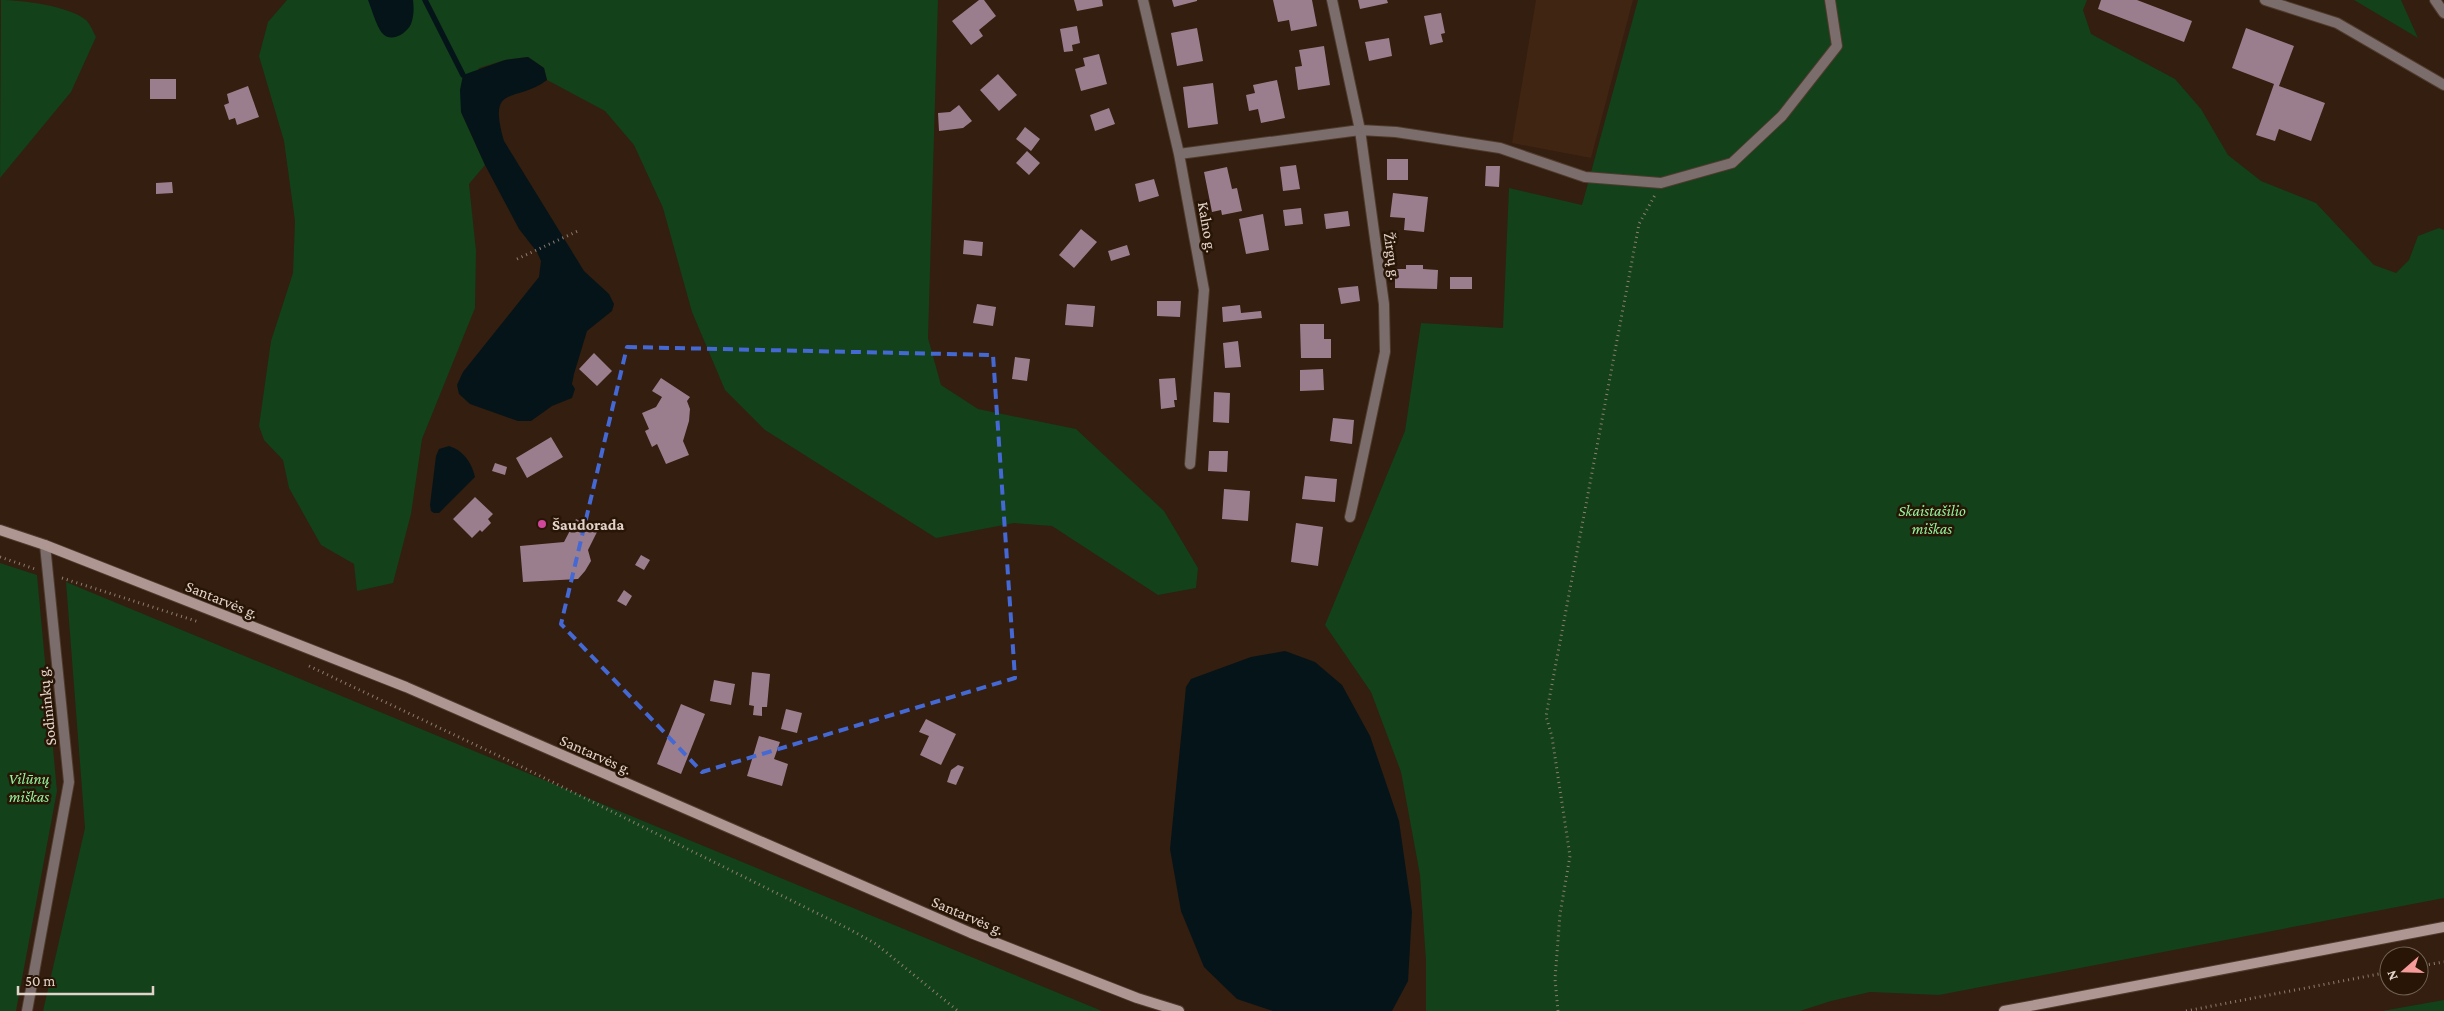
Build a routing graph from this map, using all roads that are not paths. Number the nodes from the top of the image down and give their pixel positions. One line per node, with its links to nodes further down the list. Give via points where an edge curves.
1 (1143, 0): 9 (street, Kalno g.)
2 (1332, 0): 8 (street, Žirgų g.)
3 (1830, 0): 8 (street, via 1836,46 1782,116 1732,163 1661,183 1585,177 1500,148 1396,132)
4 (2265, 0): 7 (street, via 2337,23)
5 (2436, 0): 6 (street)
6 (2444, 13)
7 (2444, 85)
8 (1360, 130): 9 (street); 11 (street, Žirgų g., via 1384,304 1385,352)
9 (1180, 154): 10 (street, Kalno g., via 1204,290)
10 (1190, 464)
11 (1350, 516)
12 (0, 530): 13 (main road, Santarvės g.)
13 (45, 545): 15 (street, Sodininkų g., via 70,782); 16 (main road, Santarvės g., via 406,687 971,934)
14 (2444, 927): 17 (main road)
15 (27, 1011)
16 (1179, 1011)
17 (2004, 1011)

